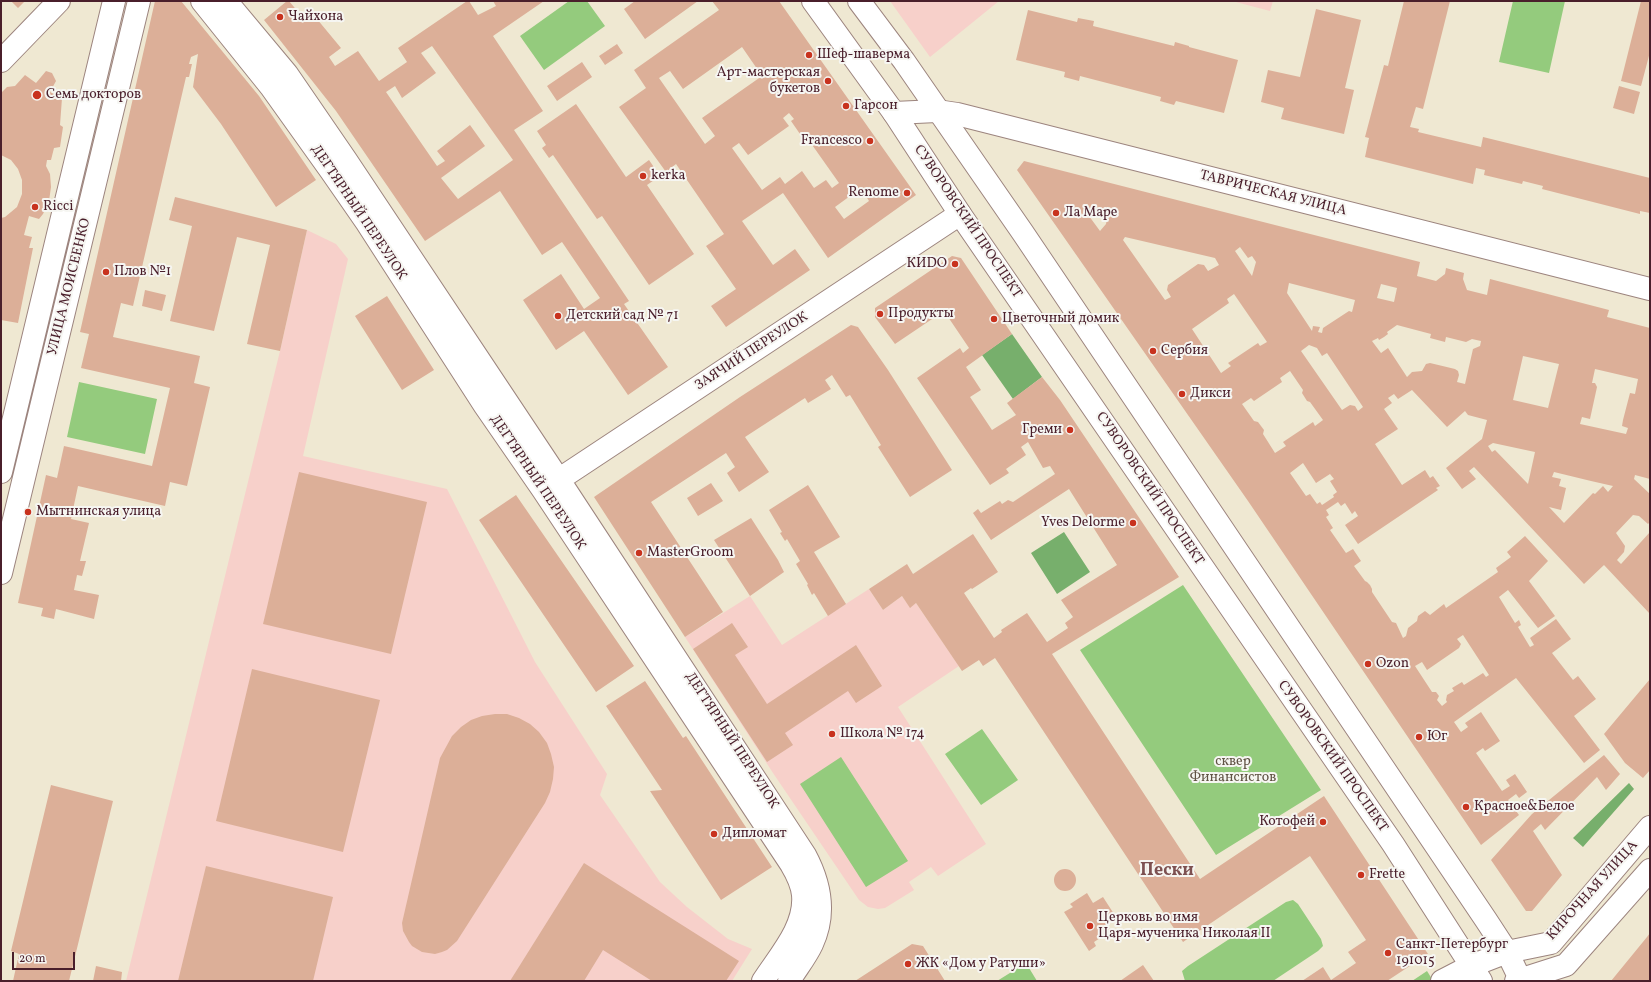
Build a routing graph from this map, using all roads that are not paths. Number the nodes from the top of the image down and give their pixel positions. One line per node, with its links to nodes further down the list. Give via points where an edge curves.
1 (59, 1): 8 (street)
2 (114, 1): 13 (street, УЛИЦА МОИСЕЕНКО)
3 (139, 1): 15 (street, УЛИЦА МОИСЕЕНКО)
4 (202, 1): 14 (street, ДЕГТЯРНЫЙ ПЕРЕУЛОК, via 271,87 331,170 485,406)
5 (226, 1): 14 (street, ДЕГТЯРНЫЙ ПЕРЕУЛОК, via 296,87)
6 (813, 1): 10 (street, СУВОРОВСКИЙ ПРОСПЕКТ)
7 (859, 1): 9 (street)
8 (1, 62)
9 (937, 111): 10 (street, ТАВРИЧЕСКАЯ УЛИЦА); 12 (street, ТАВРИЧЕСКАЯ УЛИЦА); 18 (street)
10 (894, 114): 11 (street, СУВОРОВСКИЙ ПРОСПЕКТ)
11 (960, 214): 14 (street, ЗАЯЧИЙ ПЕРЕУЛОК); 19 (street, СУВОРОВСКИЙ ПРОСПЕКТ, via 1393,844)
12 (1650, 289)
13 (1, 472)
14 (551, 485): 20 (street, ДЕГТЯРНЫЙ ПЕРЕУЛОК, via 799,879 803,896 801,914 794,934); 21 (street, ДЕГТЯРНЫЙ ПЕРЕУЛОК, via 758,783 814,871 819,892 819,925 812,944)
15 (1, 573)
16 (1650, 827): 18 (street, КИРОЧНАЯ УЛИЦА, via 1551,943)
17 (1650, 870): 23 (street, КИРОЧНАЯ УЛИЦА, via 1566,965)
18 (1507, 952): 19 (street, КИРОЧНАЯ УЛИЦА); 23 (street)
19 (1476, 973): 22 (street, КИРОЧНАЯ УЛИЦА)
20 (763, 981)
21 (789, 981)
22 (1442, 981)
23 (1519, 981)

